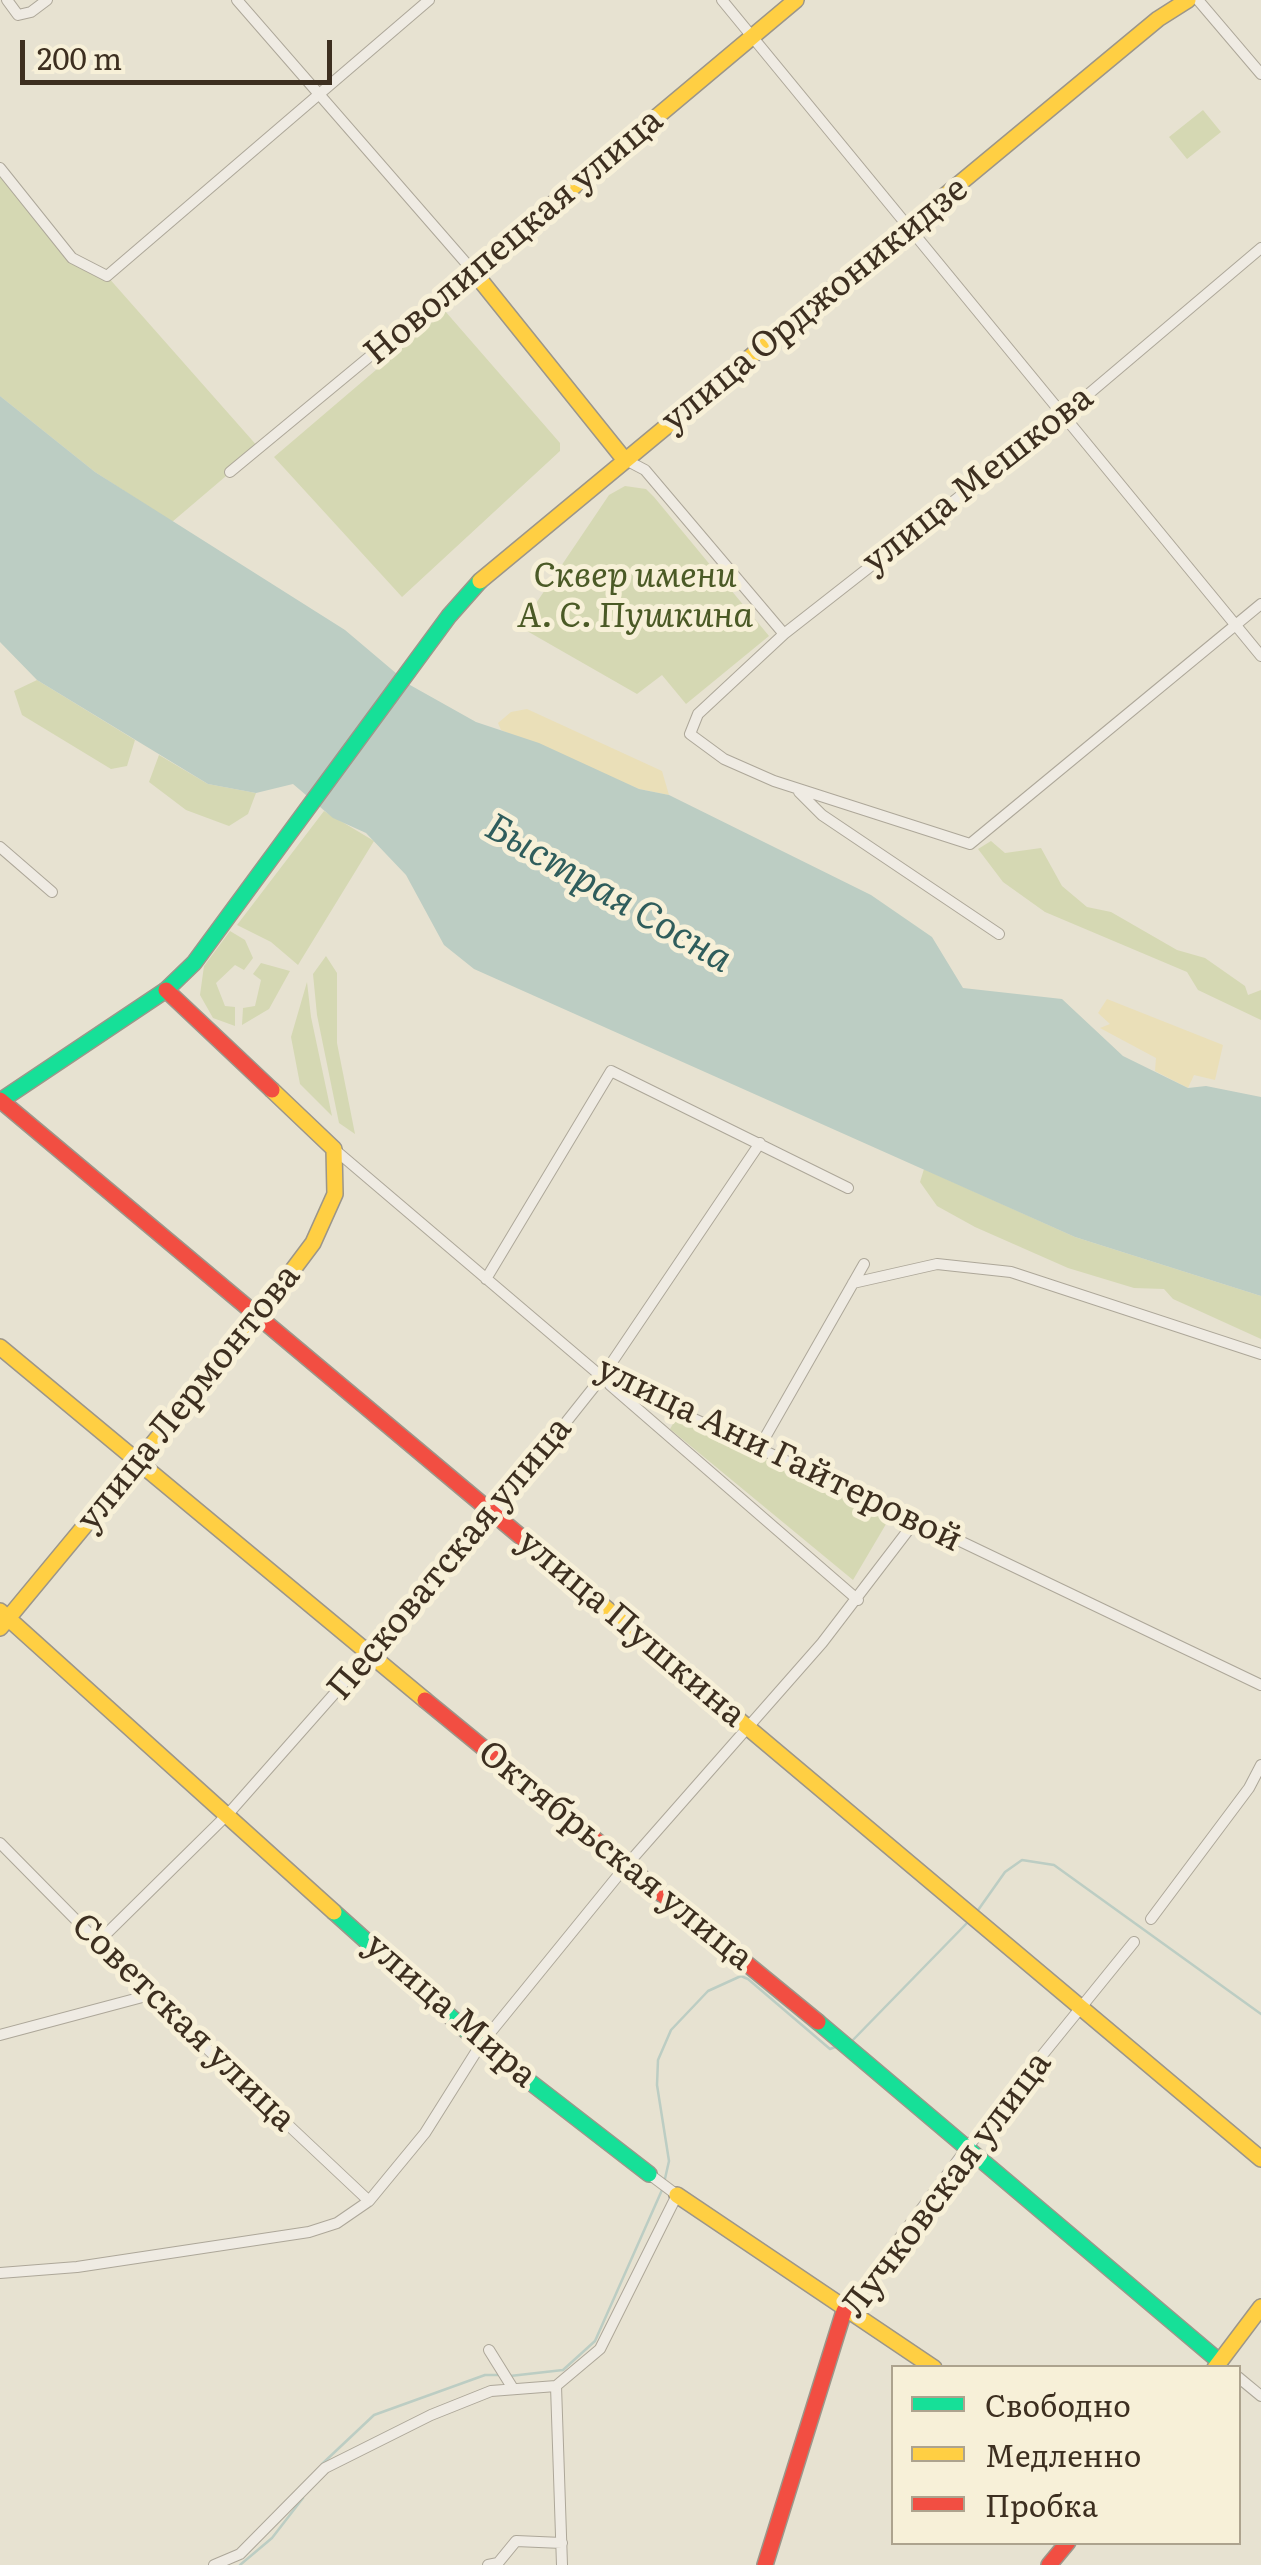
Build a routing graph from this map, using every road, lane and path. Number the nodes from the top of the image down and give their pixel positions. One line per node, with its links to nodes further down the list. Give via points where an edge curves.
1 (6, 0): 2 (street, via 18,16)
2 (47, 0)
3 (236, 0): 11 (street)
4 (429, 0): 11 (street)
5 (722, 0): 9 (street)
6 (796, 0): 9 (street, Новолипецкая улица)
7 (1188, 0): 13 (street, улица Орджоникидзе)
8 (1198, 0): 10 (street)
9 (754, 36): 13 (street); 15 (street, Новолипецкая улица)
10 (1261, 74)
11 (319, 92): 12 (street, via 107,276 72,258); 15 (street)
12 (0, 168)
13 (908, 230): 16 (street); 17 (street, улица Орджоникидзе)
14 (1261, 248): 16 (street, улица Мешкова)
15 (473, 270): 17 (street); 18 (street, Новолипецкая улица)
16 (1065, 414): 20 (street); 21 (street, улица Мешкова)
17 (624, 460): 21 (street, via 645,470); 27 (street, улица Орджоникидзе, via 539,525 449,616 232,916)
18 (230, 472)
19 (1261, 604): 20 (street)
20 (1236, 625): 22 (street); 23 (street, via 970,844)
21 (784, 634): 23 (street, улица Мешкова, via 698,714 690,734 724,759)
22 (1261, 656)
23 (794, 788): 26 (street, via 822,815)
24 (0, 847): 25 (street)
25 (52, 892)
26 (999, 934)
27 (166, 990): 28 (street, улица Орджоникидзе); 30 (street, улица Ани Гайтеровой)
28 (0, 1100): 35 (street, улица Пушкина)
29 (760, 1143): 31 (street); 33 (street, via 610,1071); 38 (street, Песковатская улица)
30 (334, 1148): 33 (street, улица Ани Гайтеровой); 35 (street, улица Лермонтова, via 335,1194 313,1243)
31 (848, 1188)
32 (864, 1264): 34 (street)
33 (486, 1279): 38 (street, улица Ани Гайтеровой)
34 (853, 1284): 37 (street, via 938,1264 1011,1272); 39 (street)
35 (258, 1317): 40 (street, улица Лермонтова); 41 (street, улица Пушкина)
36 (0, 1347): 40 (street, Октябрьская улица)
37 (1261, 1354)
38 (602, 1378): 39 (street, улица Ани Гайтеровой); 41 (street, Песковатская улица); 43 (street)
39 (759, 1448): 42 (street, улица Ани Гайтеровой)
40 (140, 1464): 44 (street, улица Лермонтова); 45 (street, Октябрьская улица)
41 (493, 1514): 45 (street, Песковатская улица); 47 (street, улица Пушкина)
42 (916, 1520): 43 (street); 46 (street, улица Ани Гайтеровой)
43 (858, 1600): 47 (street)
44 (3, 1620): 49 (street, улица Мира)
45 (370, 1658): 49 (street, Песковатская улица); 51 (street, Октябрьская улица)
46 (1261, 1685)
47 (750, 1729): 51 (street); 56 (street, улица Пушкина)
48 (1261, 1764): 52 (street)
49 (228, 1813): 53 (street, Песковатская улица); 58 (street, улица Мира)
50 (0, 1843): 53 (street, Советская улица)
51 (625, 1867): 58 (street); 59 (street, Октябрьская улица)
52 (1151, 1919)
53 (98, 1942): 55 (street, Советская улица)
54 (1134, 1942): 56 (street, Лучковская улица)
55 (150, 1995): 57 (street); 63 (street, Советская улица)
56 (1082, 2009): 59 (street, Лучковская улица); 60 (street, улица Пушкина)
57 (0, 2035)
58 (481, 2044): 61 (street, улица Мира); 63 (street, via 425,2133)
59 (967, 2148): 66 (street, Лучковская улица); 69 (street, Октябрьская улица)
60 (1261, 2159)
61 (649, 2174): 62 (street, улица Мира)
62 (678, 2195): 66 (street, улица Мира); 72 (street, via 613,2329)
63 (369, 2201): 64 (street, via 309,2232)
64 (0, 2273)
65 (1261, 2307): 70 (street)
66 (844, 2311): 68 (street, улица Мира); 80 (street, Лучковская улица)
67 (489, 2350): 73 (street)
68 (929, 2365)
69 (1220, 2365)
70 (1222, 2365)
71 (1241, 2379): 74 (street)
72 (556, 2386): 73 (street); 75 (street)
73 (512, 2387): 77 (street, via 431,2415 326,2468 240,2554)
74 (1261, 2396)
75 (562, 2542): 78 (street, via 516,2541); 79 (street)
76 (1066, 2545): 81 (street)
77 (214, 2565)
78 (488, 2565)
79 (562, 2565)
80 (765, 2565)
81 (1049, 2565)

